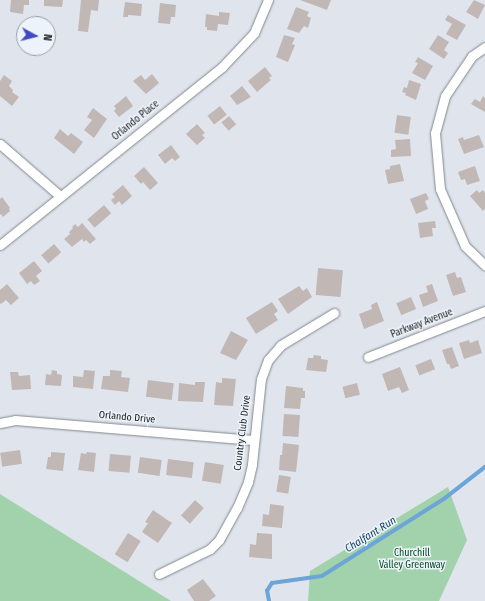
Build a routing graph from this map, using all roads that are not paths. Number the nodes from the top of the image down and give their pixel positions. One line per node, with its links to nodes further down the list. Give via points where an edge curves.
1 (268, 0): 4 (street, Orlando Place, via 254,33 222,67)
2 (485, 47): 6 (street, via 472,56 445,96 435,133 440,189 465,246)
3 (0, 144): 4 (street)
4 (60, 196): 5 (street, Orlando Place)
5 (0, 245)
6 (485, 265)
7 (485, 312): 9 (street, Parkway Avenue)
8 (334, 314): 11 (street, Country Club Drive, via 281,344 268,360 261,379)
9 (368, 357)
10 (0, 423): 11 (street, Orlando Drive, via 16,420)
11 (253, 440): 12 (street, Country Club Drive, via 248,482 219,540 210,549)
12 (159, 574)

